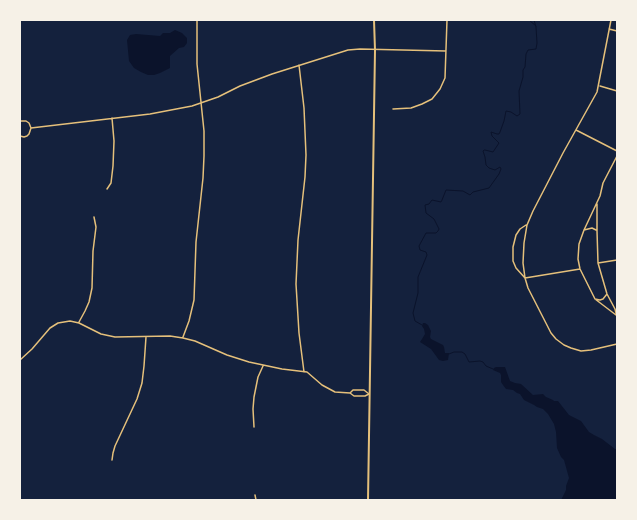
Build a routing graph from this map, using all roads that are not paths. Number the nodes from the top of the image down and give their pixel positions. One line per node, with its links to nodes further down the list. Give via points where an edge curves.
1 (197, 20): 12 (street, via 197,64)
2 (374, 20): 7 (main road)
3 (447, 20): 8 (street)
4 (612, 20): 5 (street)
5 (609, 29): 6 (street); 10 (street)
6 (617, 31)
7 (375, 50): 8 (street); 9 (street, via 348,50); 42 (main road)
8 (446, 51): 13 (street, via 445,78 432,99 411,108)
9 (299, 65): 12 (street); 40 (street, via 306,155 298,240 297,302)
10 (599, 85): 11 (street); 17 (street)
11 (617, 91)
12 (202, 103): 14 (street); 36 (street, via 204,156 196,242 195,288 192,310)
13 (393, 109)
14 (112, 118): 16 (street); 21 (street, via 113,166 111,183)
15 (20, 121): 16 (street, via 26,121)
16 (31, 128): 18 (street, via 27,136)
17 (576, 130): 19 (street); 24 (street)
18 (20, 136)
19 (617, 151)
20 (617, 156): 22 (street)
21 (107, 189)
22 (597, 203): 25 (street); 26 (street)
23 (94, 217): 34 (street, via 96,227 92,288 89,302)
24 (527, 225): 30 (street, via 524,243); 30 (street, via 516,235 513,247 513,261)
25 (584, 230): 26 (street, via 592,228); 29 (street, via 579,244)
26 (597, 231): 28 (street)
27 (617, 260): 28 (street)
28 (598, 263): 31 (street)
29 (580, 269): 30 (street); 32 (street)
30 (525, 278): 37 (street, via 551,333 564,345 581,351)
31 (607, 294): 32 (street, via 603,299); 33 (street)
32 (595, 299): 33 (street)
33 (617, 316)
34 (79, 323): 35 (street, via 107,336); 38 (street, via 66,321 54,325)
35 (146, 337): 36 (street); 44 (street, via 144,373 137,399 115,446)
36 (183, 338): 39 (street)
37 (617, 344)
38 (20, 360)
39 (263, 366): 40 (street); 43 (street, via 254,397)
40 (304, 372): 41 (street, via 329,389)
41 (350, 393): 42 (street, via 354,396); 42 (street, via 353,390 364,390)
42 (369, 394): 47 (main road)
43 (254, 427)
44 (112, 460)
45 (255, 495): 46 (street)
46 (256, 500)
47 (368, 500)

